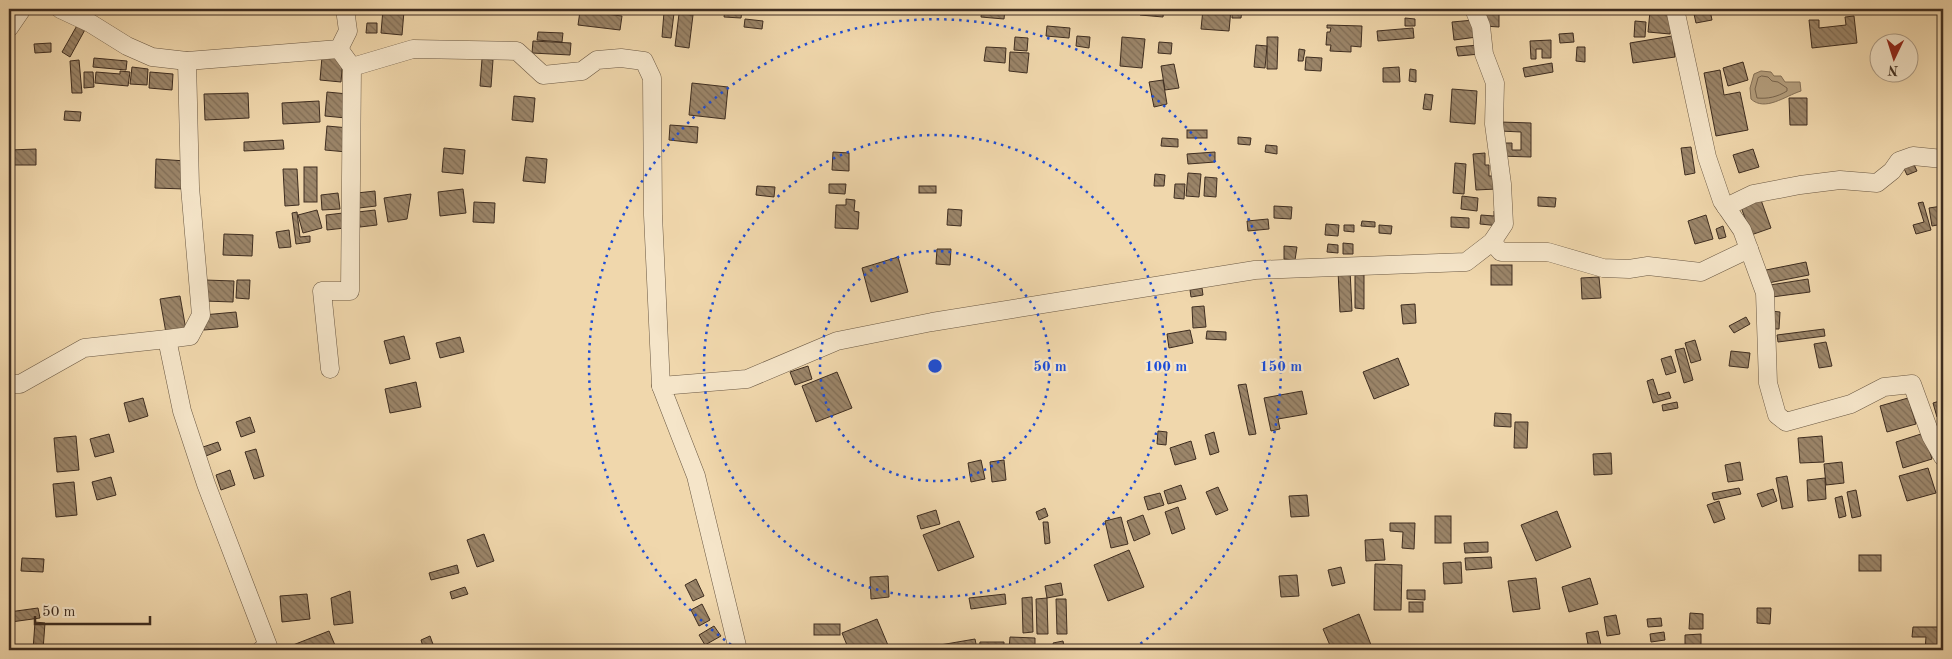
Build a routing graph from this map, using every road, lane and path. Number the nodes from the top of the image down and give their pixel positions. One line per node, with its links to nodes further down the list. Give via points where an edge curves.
1 (22, 9): 6 (street)
2 (60, 9): 8 (street, via 152,57)
3 (346, 9): 7 (street, via 348,31)
4 (1474, 9): 12 (street, via 1494,83 1494,124 1502,184 1504,224)
5 (1675, 9): 11 (street, via 1707,157)
6 (9, 28)
7 (339, 49): 8 (street); 9 (street)
8 (187, 61): 14 (street, via 190,186 201,316 190,336)
9 (352, 66): 15 (street, via 350,291 322,291); 17 (street, via 413,49 517,51 543,74 582,71 597,60 644,60 652,78 653,215)
10 (1943, 160): 11 (street, via 1913,156 1899,161 1877,183 1840,180 1800,184 1753,194)
11 (1726, 207): 13 (street, via 1742,230)
12 (1492, 242): 13 (street, via 1501,252 1548,252 1603,268 1648,266 1701,272); 17 (street, via 1466,262 1255,270 932,322 836,341 747,379)
13 (1748, 249): 18 (street, via 1765,293 1768,383 1777,415 1786,422 1851,404 1884,386 1912,384 1931,436)
14 (167, 339): 16 (street, via 84,348 20,384); 19 (street, via 182,411)
15 (330, 369)
16 (9, 384)
17 (661, 386): 20 (street, via 696,476)
18 (1943, 457)
19 (266, 649)
20 (738, 650)

